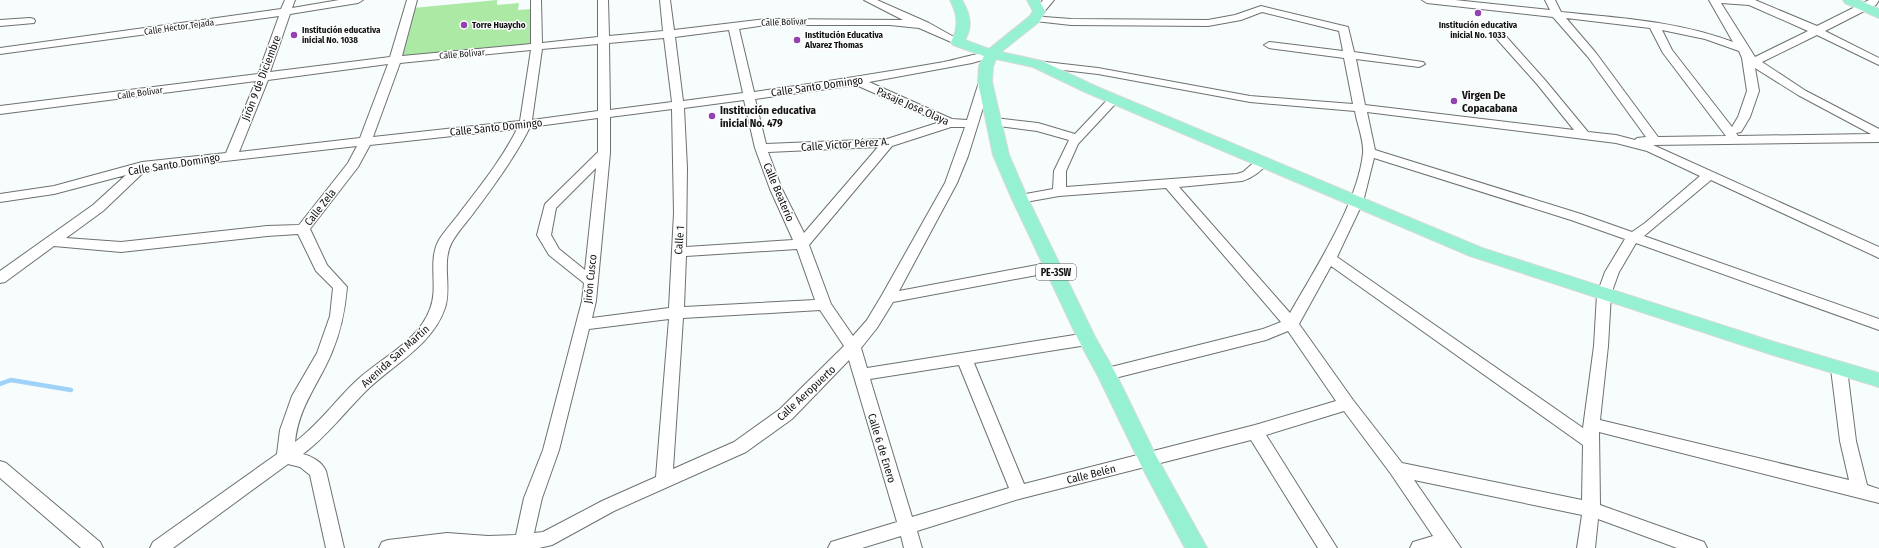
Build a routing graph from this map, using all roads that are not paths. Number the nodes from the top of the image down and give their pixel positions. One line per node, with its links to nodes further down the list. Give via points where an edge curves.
1 (290, 0): 17 (street, Jirón 9 de Diciembre)
2 (358, 0): 17 (street, Calle Héctor Tejada)
3 (412, 0): 35 (street, Calle Zela)
4 (536, 0): 30 (street, Avenida San Martín)
5 (602, 0): 27 (street, Jirón Cusco)
6 (665, 0): 25 (street, Calle 1)
7 (869, 0): 21 (street)
8 (956, 0): 28 (main road, via 964,22 964,31)
9 (1427, 0): 14 (street)
10 (1550, 0): 18 (street)
11 (1714, 0): 13 (street); 34 (street)
12 (1849, 0): 15 (main road)
13 (1748, 1): 24 (street)
14 (1474, 3): 18 (street)
15 (1872, 5): 24 (street)
16 (1039, 7): 32 (main road); 33 (street, via 1071,22 1208,23 1237,18 1261,9 1344,29)
17 (286, 12): 31 (street, Calle Héctor Tejada); 39 (street, Jirón 9 de Diciembre)
18 (1557, 15): 22 (street); 58 (street, via 1592,55)
19 (30, 21): 20 (street)
20 (0, 23)
21 (925, 25): 23 (street, Calle Bolívar, via 791,21); 28 (street)
22 (1654, 25): 34 (street, via 1708,36); 53 (street, via 1667,51)
23 (733, 26): 25 (street, Calle Bolívar); 42 (street, Calle Beaterio)
24 (1816, 30): 34 (street); 36 (street)
25 (669, 34): 27 (street, Calle Bolívar); 44 (street, Calle 1)
26 (1499, 35): 54 (street, via 1542,82)
27 (602, 40): 30 (street, Calle Bolívar); 47 (street, Jirón Cusco)
28 (958, 42): 32 (main road)
29 (1269, 45): 33 (street)
30 (537, 47): 35 (street, Calle Bolívar); 50 (street, Avenida San Martín)
31 (0, 51)
32 (991, 54): 37 (main road); 40 (street, Calle Santo Domingo, via 972,60); 41 (main road, PE-3SW, via 986,66)
33 (1350, 56): 38 (street); 45 (street)
34 (1748, 56): 52 (street, via 1802,93); 53 (street, via 1753,91 1744,117)
35 (395, 60): 39 (street, Calle Bolívar); 59 (street, Calle Zela)
36 (1879, 62)
37 (1037, 64): 43 (main road); 45 (street, via 1098,71 1250,99)
38 (1419, 64)
39 (263, 77): 46 (street, Calle Bolívar); 64 (street, Jirón 9 de Diciembre)
40 (857, 81): 42 (street, Calle Santo Domingo); 49 (street, Pasaje José Olaya)
41 (985, 82): 48 (main road, PE-3SW); 51 (street, Calle Aeropuerto)
42 (749, 96): 44 (street, Calle Santo Domingo); 61 (street, Calle Beaterio)
43 (1114, 99): 55 (street); 65 (main road)
44 (678, 105): 47 (street, Calle Santo Domingo); 77 (street, Calle 1, via 681,219)
45 (1360, 108): 54 (street); 62 (street)
46 (0, 110)
47 (603, 114): 50 (street, Calle Santo Domingo); 63 (street, Jirón Cusco)
48 (995, 122): 55 (street, via 1038,127); 71 (main road, PE-3SW, via 1001,155)
49 (950, 123): 51 (street, Pasaje José Olaya); 60 (street, Calle Víctor Pérez A.)
50 (525, 124): 59 (street, Calle Santo Domingo); 101 (street, Avenida San Martín, via 514,147 496,174 444,242 440,253 441,294 434,319 411,344 365,381 328,424)
51 (971, 124): 84 (street, Calle Aeropuerto, via 951,183)
52 (1879, 134)
53 (1731, 135): 56 (street); 58 (street)
54 (1585, 136): 57 (street)
55 (1076, 138): 69 (street, via 1060,171)
56 (1879, 138)
57 (1616, 139): 58 (street); 67 (street, via 1651,148)
58 (1655, 141)
59 (365, 142): 64 (street, Calle Santo Domingo); 73 (street, Calle Zela, via 354,164)
60 (888, 142): 61 (street, Calle Víctor Pérez A.); 76 (street)
61 (761, 148): 76 (street, Calle Beaterio, via 776,189)
62 (1369, 152): 72 (street); 74 (street, via 1576,217)
63 (604, 153): 82 (street, Jirón Cusco); 82 (street, via 550,207 544,235 554,252)
64 (231, 155): 66 (street, Calle Santo Domingo)
65 (1262, 162): 68 (street, via 1238,178); 72 (main road)
66 (142, 166): 70 (street, Calle Santo Domingo, via 54,190); 75 (street, via 98,208)
67 (1708, 176): 74 (street, via 1650,226); 78 (street)
68 (1170, 184): 69 (street); 88 (street)
69 (1059, 192): 71 (street)
70 (0, 198)
71 (1020, 200): 80 (main road, PE-3SW)
72 (1356, 202): 79 (street); 83 (main road, via 1476,252)
73 (303, 229): 75 (street, via 121,247); 101 (street, Calle Zela, via 321,268 340,287 337,316 324,353 300,396 288,430)
74 (1632, 238): 83 (street, via 1612,272); 89 (street)
75 (50, 241): 81 (street)
76 (802, 244): 77 (street); 85 (street, Calle Beaterio)
77 (678, 252): 86 (street, Calle 1)
78 (1879, 253)
79 (1329, 258): 88 (street); 100 (street)
80 (1053, 267): 84 (street); 90 (main road, PE-3SW)
81 (0, 278)
82 (590, 281): 87 (street, Jirón Cusco)
83 (1604, 294): 93 (main road); 98 (street, via 1601,346)
84 (888, 298): 91 (street, Calle Aeropuerto, via 872,324)
85 (824, 305): 86 (street); 91 (street, Calle Beaterio)
86 (676, 314): 87 (street); 105 (street, Calle 1)
87 (584, 324): 113 (street, Jirón Cusco, via 551,450 533,498)
88 (1291, 324): 94 (street, via 1266,334); 97 (street)
89 (1879, 325)
90 (1087, 339): 92 (street); 94 (main road, PE-3SW)
91 (853, 347): 95 (street, Calle 6 de Enero); 105 (street, Calle Aeropuerto, via 786,414 740,447)
92 (964, 358): 95 (street); 107 (street)
93 (1839, 369): 96 (main road); 106 (street, via 1848,441)
94 (1107, 374): 102 (main road, PE-3SW)
95 (860, 375): 110 (street, Calle 6 de Enero)
96 (1879, 380)
97 (1347, 404): 99 (street, Calle Belén); 104 (street)
98 (1591, 424): 100 (street); 106 (street)
99 (1256, 432): 102 (street, Calle Belén); 121 (street)
100 (1591, 442): 109 (street)
101 (286, 456): 115 (street, Avenida San Martín); 116 (street, via 304,461 318,471)
102 (1148, 459): 107 (street, Calle Belén); 120 (main road, PE-3SW)
103 (0, 468): 114 (street)
104 (1398, 469): 109 (street); 112 (street)
105 (664, 481): 111 (street, Calle Aeropuerto, via 608,506)
106 (1860, 490): 108 (street)
107 (1020, 492): 110 (street, Calle Belén)
108 (1879, 496)
109 (1591, 509): 123 (street); 124 (street)
110 (906, 527): 118 (street, Calle Belén); 119 (street, Calle 6 de Enero)
111 (548, 544): 113 (street, Calle Aeropuerto)
112 (1448, 544): 122 (street)
113 (521, 546): 117 (street, Calle Aeropuerto, via 447,541)
114 (94, 548)
115 (159, 548)
116 (335, 548)
117 (388, 548)
118 (837, 548)
119 (913, 548)
120 (1196, 548)
121 (1328, 548)
122 (1419, 548)
123 (1586, 548)
124 (1698, 548)

